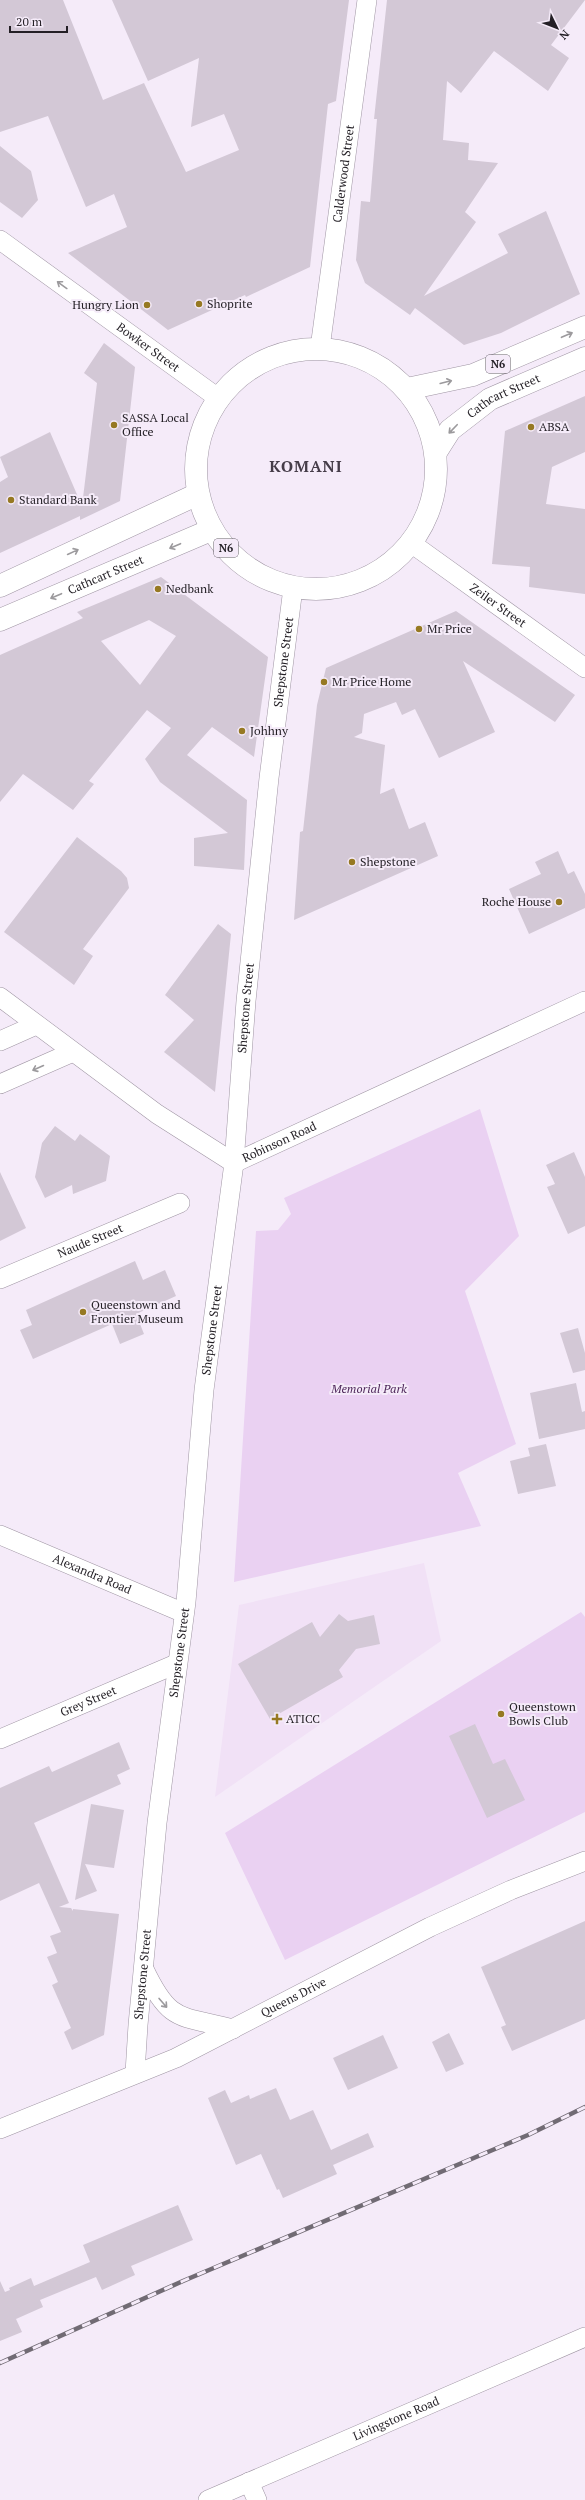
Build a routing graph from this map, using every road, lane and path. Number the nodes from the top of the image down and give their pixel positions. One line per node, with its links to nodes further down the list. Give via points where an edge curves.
1 (367, 0): 4 (street, Calderwood Street)
2 (0, 240): 7 (street, Bowker Street, one-way to 2)
3 (585, 328): 6 (highway, N6, one-way to 3, via 473,375)
4 (320, 348): 6 (highway, N6, via 353,353 382,367); 7 (highway, N6, via 281,353 246,370)
5 (585, 358): 8 (highway, Cathcart Street / N6, one-way to 8, via 490,399 450,430)
6 (407, 389): 8 (highway, N6, via 426,418)
7 (218, 398): 9 (highway, N6, via 198,444)
8 (436, 452): 11 (highway, N6, via 436,485 427,516)
9 (198, 494): 10 (highway, N6); 12 (highway, one-way to 9)
10 (211, 530): 13 (highway, N6, via 233,557 255,573); 14 (highway, Cathcart Street / N6, one-way to 14)
11 (411, 543): 13 (highway, N6, via 387,567 358,582 326,589); 15 (street, Zeiler Street)
12 (0, 586)
13 (292, 588): 22 (street, Shepstone Street, via 246,1001)
14 (0, 620)
15 (585, 668)
16 (0, 996): 18 (street, Robinson Road)
17 (585, 1001): 22 (street, Robinson Road)
18 (36, 1025): 19 (street); 20 (street, Robinson Road)
19 (0, 1041)
20 (73, 1052): 21 (street, one-way to 21); 22 (street, Robinson Road, via 157,1114)
21 (0, 1084)
22 (234, 1163): 26 (street, Shepstone Street, via 204,1390)
23 (180, 1203): 24 (street, Naude Street)
24 (0, 1279)
25 (0, 1535): 26 (street, Alexandra Road)
26 (184, 1613): 27 (street, Shepstone Street)
27 (176, 1664): 28 (street, Grey Street); 30 (street, Shepstone Street, via 157,1823)
28 (0, 1739)
29 (585, 1861): 31 (street, Queens Drive, via 559,1869 457,1914)
30 (144, 1970): 31 (street, one-way to 31, via 154,1992 172,2013); 32 (street, Shepstone Street)
31 (233, 2029): 32 (street, Queens Drive, via 176,2058)
32 (136, 2074): 33 (street, Queens Drive)
33 (0, 2128)
34 (585, 2337): 35 (street, Livingstone Road)
35 (249, 2482): 36 (street, Livingstone Road); 37 (street)
36 (208, 2500)
37 (257, 2500)

